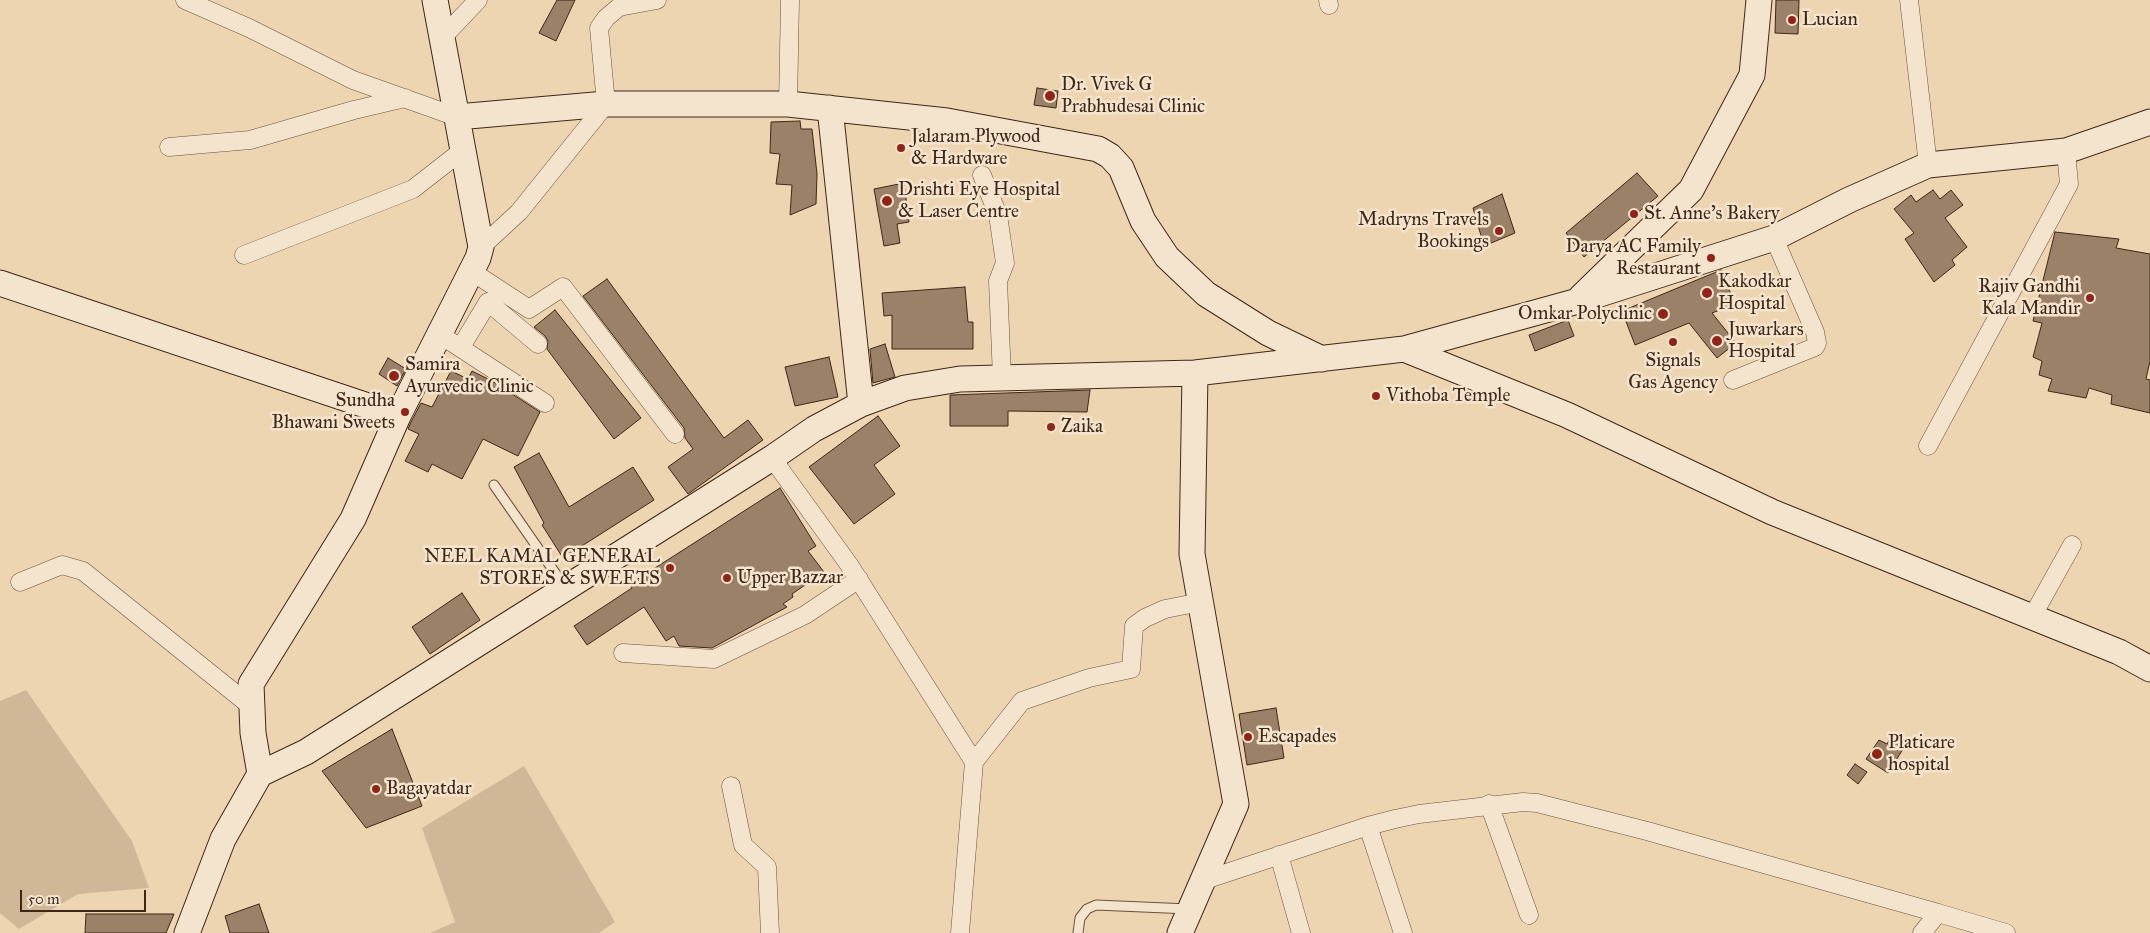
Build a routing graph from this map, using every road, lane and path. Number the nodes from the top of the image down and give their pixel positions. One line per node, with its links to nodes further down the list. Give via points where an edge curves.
1 (185, 0): 9 (street, via 353,80)
2 (434, 0): 8 (street)
3 (478, 0): 8 (street)
4 (657, 0): 10 (street, via 619,7 599,28)
5 (790, 0): 11 (street)
6 (1759, 0): 25 (street, via 1752,75 1691,190)
7 (1909, 0): 18 (street)
8 (442, 38): 13 (street)
9 (405, 98): 13 (street); 15 (street, via 250,140)
10 (606, 104): 11 (street); 13 (street); 21 (street, via 519,212)
11 (788, 104): 12 (street)
12 (830, 108): 30 (street, via 947,122 1098,148 1120,168 1143,221 1167,257 1206,294 1268,333); 35 (street)
13 (457, 117): 16 (street)
14 (2150, 122): 17 (street)
15 (169, 146)
16 (463, 150): 21 (street); 22 (street, via 413,189)
17 (2066, 151): 18 (street); 38 (street, via 2069,184)
18 (1928, 165): 20 (street)
19 (982, 175): 32 (street, via 998,214 1005,264 998,280)
20 (1774, 238): 25 (street); 33 (street, via 1817,343 1815,347)
21 (481, 247): 23 (street)
22 (244, 255)
23 (471, 271): 26 (street); 37 (street, via 529,309 563,287)
24 (0, 283): 36 (street)
25 (1578, 300): 29 (street)
26 (439, 334): 28 (street); 36 (street)
27 (538, 344): 28 (street, via 488,302)
28 (461, 347): 34 (street)
29 (1404, 349): 30 (street); 46 (street, via 1567,415 1772,512)
30 (1322, 359): 31 (street)
31 (1196, 373): 32 (street); 45 (street, via 1192,554)
32 (1002, 378): 35 (street, via 960,379 905,388)
33 (1733, 380)
34 (544, 403)
35 (860, 404): 39 (street, via 814,429)
36 (398, 416): 49 (street, via 353,519 251,684)
37 (675, 434)
38 (1928, 446)
39 (772, 458): 42 (street); 44 (street)
40 (494, 484): 44 (lane)
41 (2072, 545): 46 (street)
42 (858, 579): 47 (street, via 805,615 714,659); 50 (street)
43 (20, 582): 49 (street, via 62,565 83,571)
44 (566, 588): 51 (street, via 306,752)
45 (1201, 602): 50 (street, via 1165,609 1134,626 1131,668 1089,678 1022,701); 56 (street, via 1236,804)
46 (2032, 617): 48 (street, via 2119,652)
47 (623, 654)
48 (2150, 669)
49 (252, 707): 51 (street)
50 (974, 762): 62 (street)
51 (260, 774): 60 (street, via 223,839)
52 (731, 786): 61 (street, via 743,845 767,867)
53 (1489, 804): 54 (street, via 1419,814); 58 (street, via 1537,803); 59 (street)
54 (1368, 826): 55 (street); 66 (street)
55 (1279, 856): 56 (street); 65 (street)
56 (1202, 881): 57 (street)
57 (1190, 910): 63 (lane, via 1096,905 1087,909 1080,918); 64 (street)
58 (1938, 913): 67 (street); 68 (street)
59 (1529, 915)
60 (187, 933)
61 (770, 933)
62 (960, 933)
63 (1078, 933)
64 (1180, 933)
65 (1301, 933)
66 (1403, 933)
67 (1922, 933)
68 (2006, 933)

